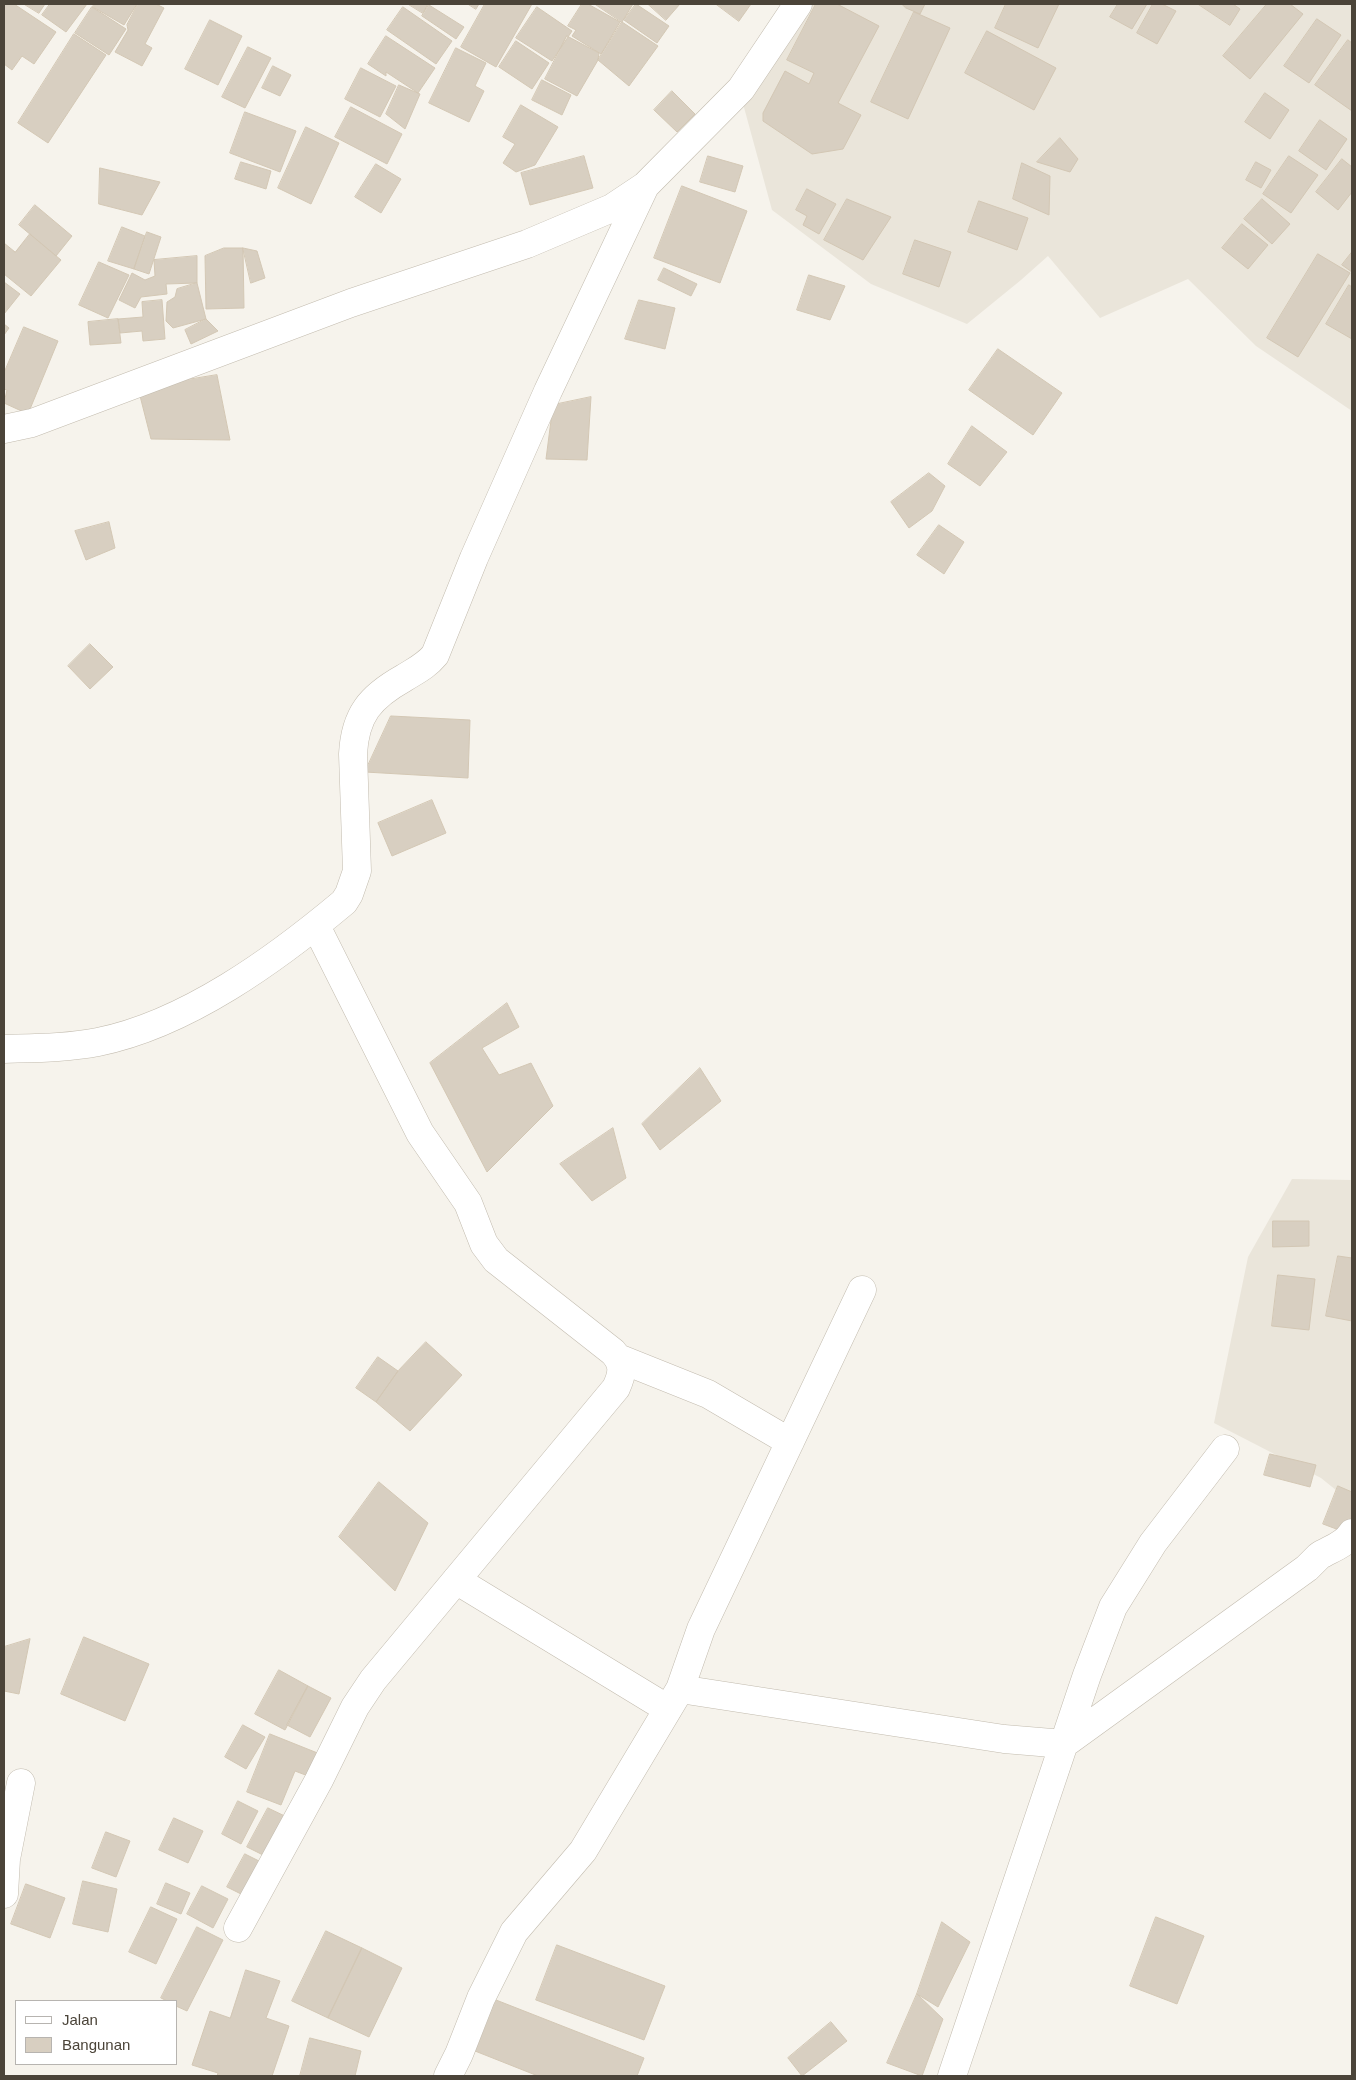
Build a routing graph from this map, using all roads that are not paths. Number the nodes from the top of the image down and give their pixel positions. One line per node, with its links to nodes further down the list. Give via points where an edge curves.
1 (798, 4): 2 (street, via 741,89)
2 (645, 186): 3 (street, via 606,211 528,244 351,303 32,423); 4 (street, via 548,392 434,655 424,666 392,684 370,702 362,714 352,754 357,871 344,902)
3 (4, 428)
4 (316, 926): 5 (street, via 263,966 168,1019 98,1042); 7 (street, via 420,1133 468,1203 489,1251)
5 (4, 1049)
6 (862, 1290): 8 (street)
7 (618, 1358): 8 (street, via 708,1394); 11 (street, via 622,1373 616,1388)
8 (790, 1442): 12 (street, via 701,1629)
9 (1225, 1449): 13 (street, via 1153,1543 1113,1607)
10 (1352, 1533): 13 (street)
11 (456, 1580): 12 (street); 16 (street, via 373,1680 355,1707)
12 (674, 1699): 13 (street); 17 (street, via 583,1851 514,1932)
13 (1064, 1744): 18 (street)
14 (21, 1782): 15 (street, via 6,1859)
15 (4, 1894)
16 (238, 1928)
17 (448, 2076)
18 (952, 2076)

